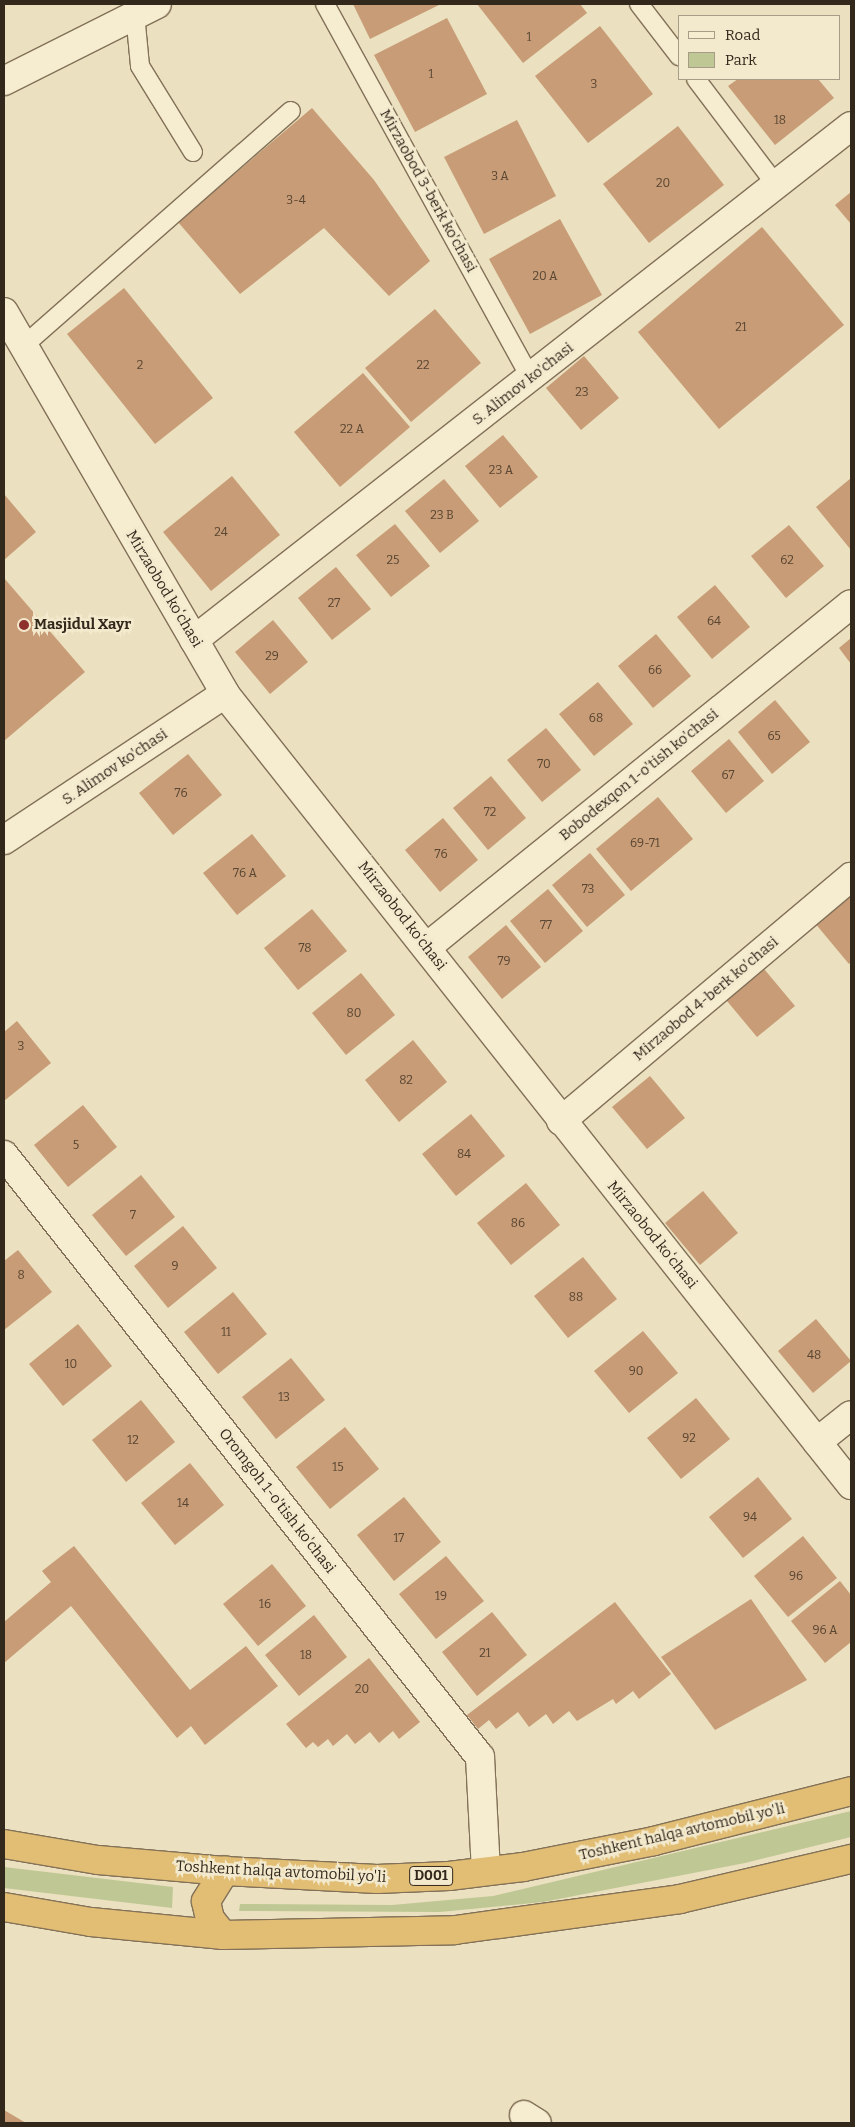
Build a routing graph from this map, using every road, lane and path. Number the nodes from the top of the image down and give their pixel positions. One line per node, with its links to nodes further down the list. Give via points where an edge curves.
1 (325, 4): 13 (lane, Mirzaobod 3-berk ko'chasi)
2 (639, 4): 4 (lane)
3 (146, 9): 6 (street); 9 (lane, via 140,66)
4 (678, 55)
5 (697, 80): 10 (lane)
6 (4, 81)
7 (291, 111): 12 (lane)
8 (851, 126): 10 (street, S. Alimov ko'chasi)
9 (193, 152)
10 (777, 186): 13 (street, S. Alimov ko'chasi)
11 (4, 312): 12 (street, Mirzaobod koʻchasi)
12 (21, 348): 15 (street, Mirzaobod koʻchasi)
13 (531, 378): 15 (street, S. Alimov ko'chasi)
14 (851, 604): 19 (street, Bobodexqon 1-o'tish ko'chasi)
15 (194, 640): 16 (street, Mirzaobod koʻchasi)
16 (226, 694): 17 (street, S. Alimov ko'chasi); 19 (street, Mirzaobod koʻchasi)
17 (4, 840)
18 (851, 878): 20 (street, Mirzaobod 4-berk ko'chasi)
19 (427, 946): 20 (street, Mirzaobod koʻchasi)
20 (561, 1121): 23 (street, Mirzaobod koʻchasi)
21 (4, 1155): 29 (street, Oromgoh 1-o'tish ko'chasi, via 480,1757)
22 (851, 1415): 23 (street)
23 (817, 1442): 24 (street, Mirzaobod koʻchasi)
24 (851, 1485)
25 (851, 1791): 29 (highway, Toshkent halqa avtomobil yo'li / D001, via 654,1840)
26 (4, 1844): 28 (highway, Toshkent halqa avtomobil yo'li / D001, via 98,1860)
27 (851, 1859): 31 (highway, via 680,1899 566,1918 455,1930)
28 (225, 1871): 29 (highway, Toshkent halqa avtomobil yo'li / D001, via 377,1879); 31 (highway, via 206,1901 210,1919)
29 (486, 1871)
30 (4, 1907): 31 (highway, via 91,1922)
31 (223, 1936)

